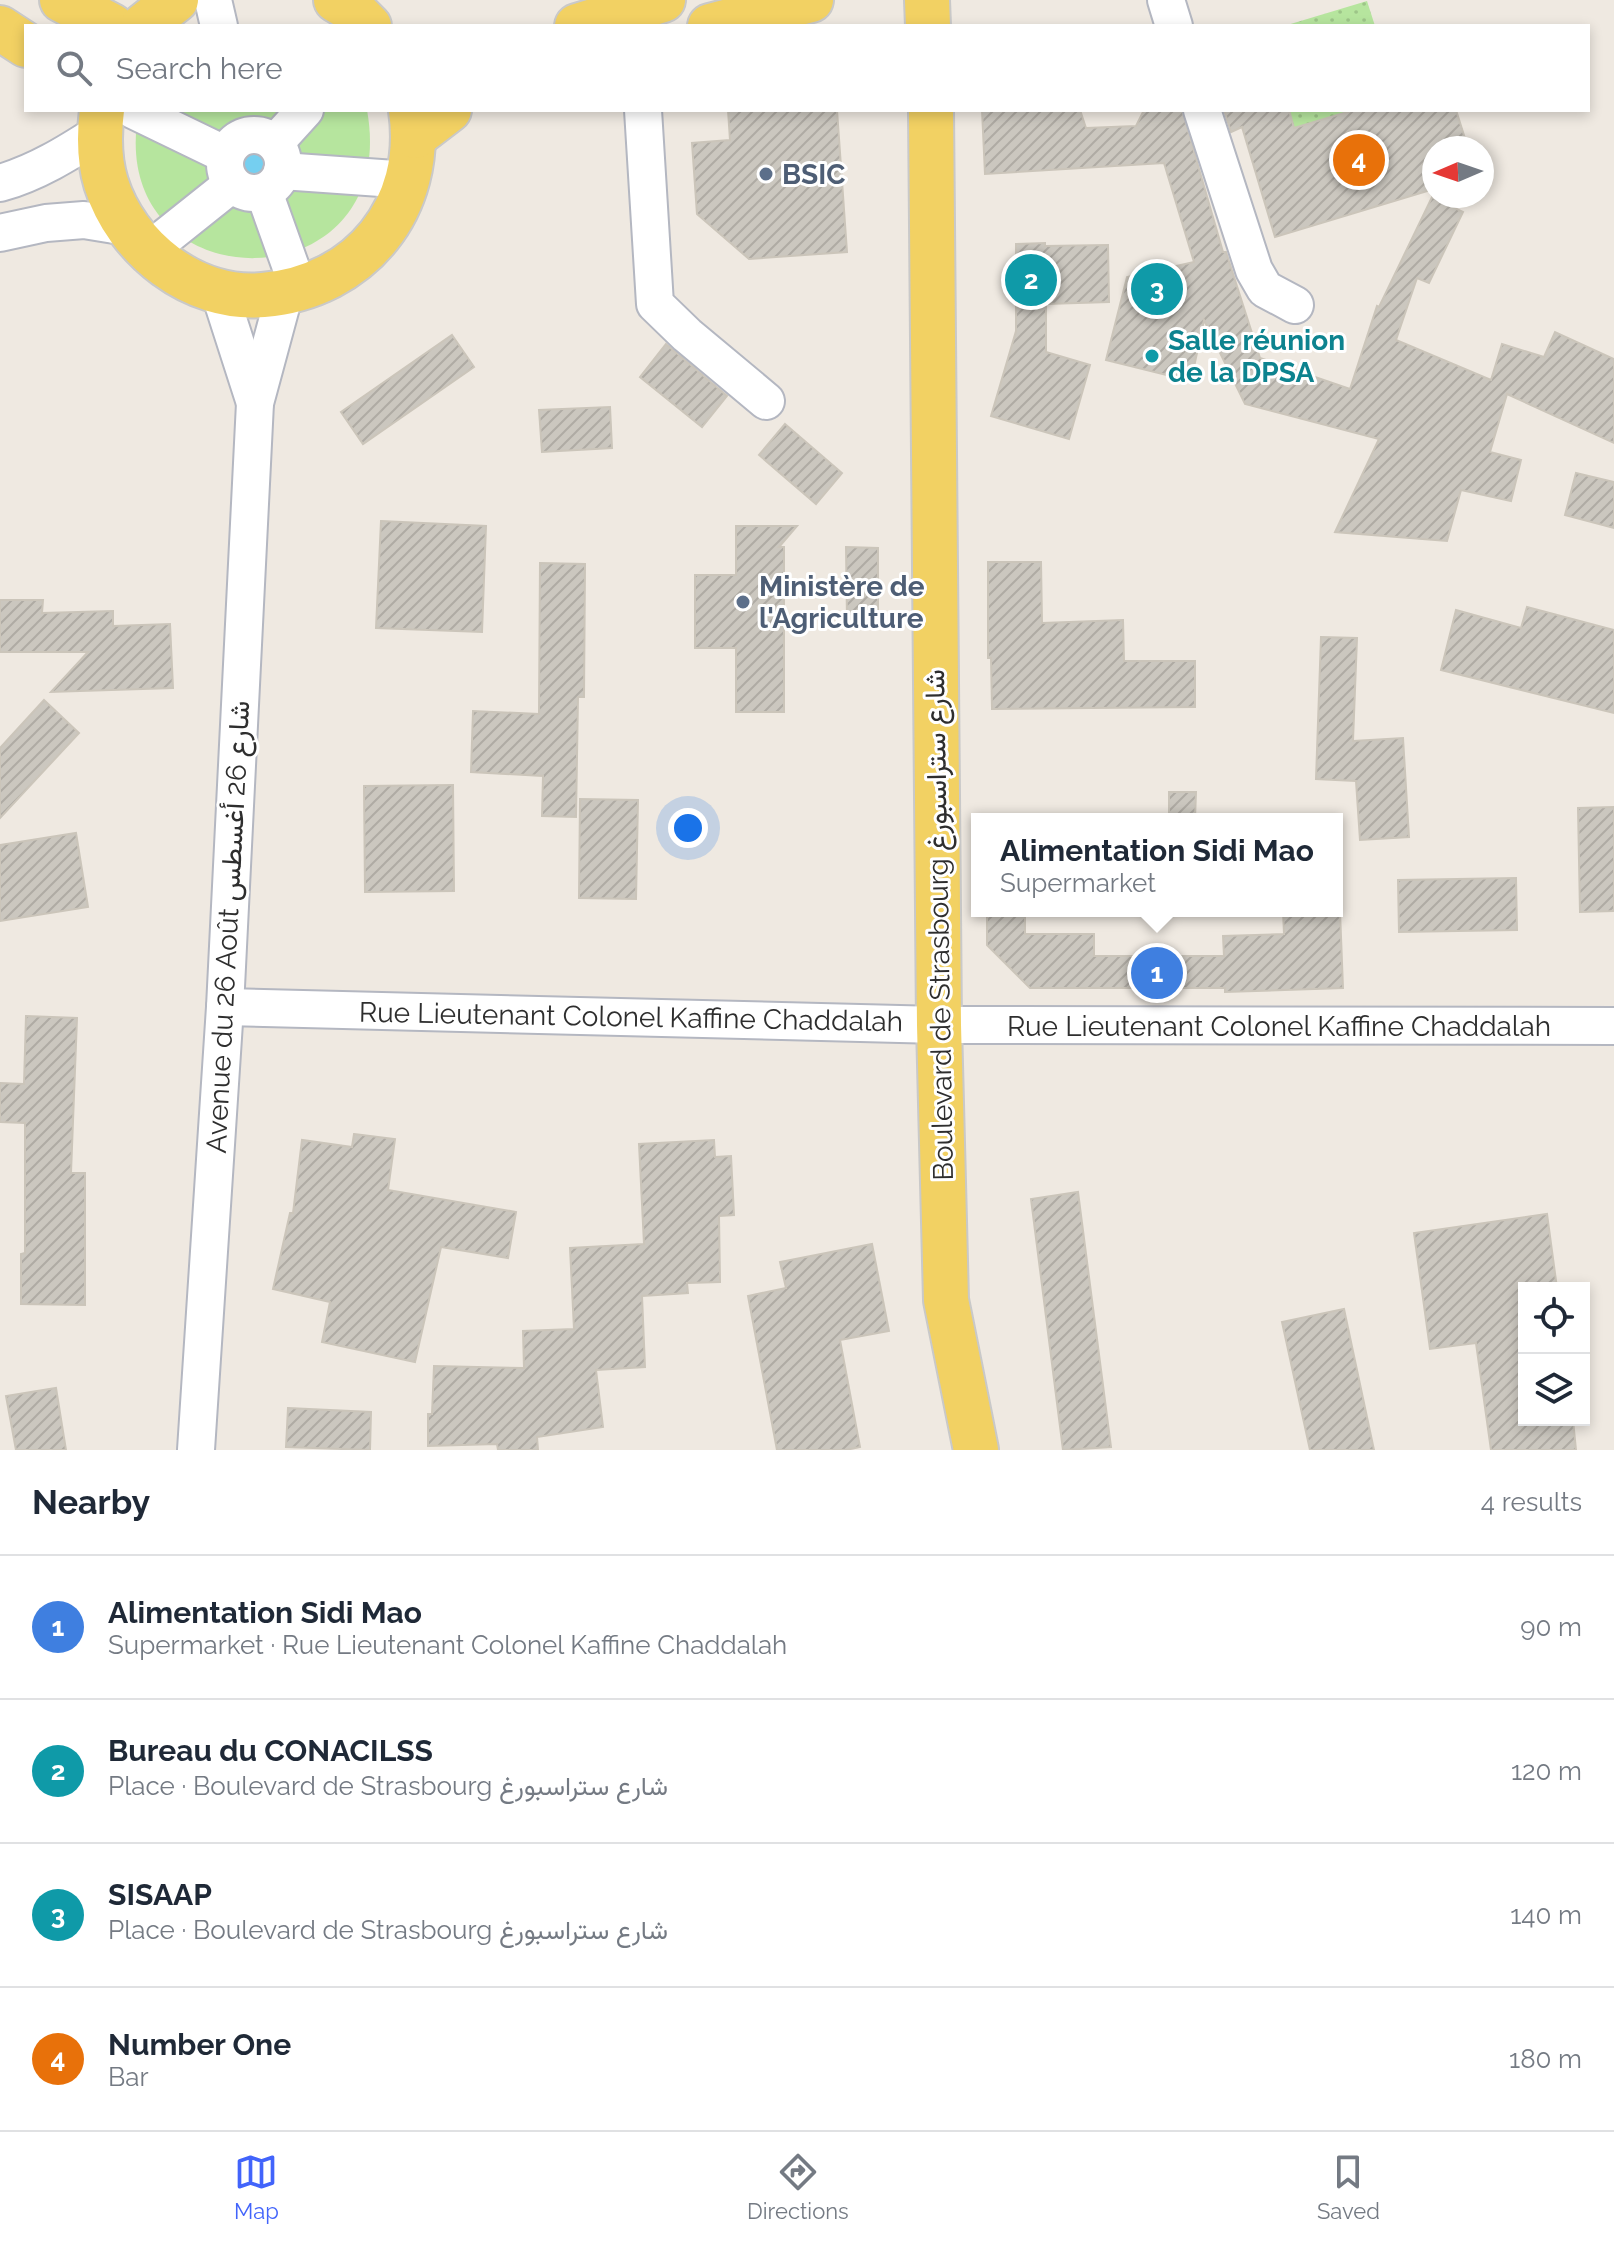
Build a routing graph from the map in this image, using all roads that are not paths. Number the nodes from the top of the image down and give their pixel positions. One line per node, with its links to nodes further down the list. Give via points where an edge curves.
1 (62, 0): 8 (main road)
2 (176, 0): 9 (main road)
3 (213, 0): 10 (street)
4 (663, 0): 11 (main road)
5 (811, 0): 12 (main road)
6 (927, 0): 13 (main road)
7 (1166, 0): 14 (street)
8 (108, 24)
9 (146, 24)
10 (219, 24)
11 (584, 24)
12 (718, 24)
13 (928, 24)
14 (1173, 24)
15 (0, 28): 16 (main road)
16 (24, 44)
17 (303, 112): 24 (street)
18 (443, 112): 23 (main road)
19 (643, 112): 32 (street, via 655,304)
20 (931, 112): 35 (main road, Boulevard de Strasbourg شارع ستراسبورغ)
21 (1203, 112): 31 (street, via 1254,270 1265,289)
22 (111, 118): 24 (street); 26 (street, via 66,154); 28 (main road, via 105,182)
23 (413, 123): 25 (main road)
24 (251, 156): 25 (street); 28 (street); 30 (street)
25 (409, 180): 30 (main road, via 397,210 364,252 329,278)
26 (0, 183)
27 (0, 233): 28 (street, via 84,220)
28 (137, 239): 29 (main road, via 181,276)
29 (219, 291): 30 (main road, via 260,296); 33 (street, Avenue du 26 Août شارع 26 أغسطس)
30 (292, 291): 33 (street, Avenue du 26 Août شارع 26 أغسطس)
31 (1295, 305)
32 (766, 401)
33 (255, 403): 34 (street, Avenue du 26 Août شارع 26 أغسطس)
34 (225, 1007): 35 (street, Rue Lieutenant Colonel Kaffine Chaddalah); 37 (street, Avenue du 26 Août شارع 26 أغسطس)
35 (939, 1025): 36 (street, Rue Lieutenant Colonel Kaffine Chaddalah); 38 (main road, Boulevard de Strasbourg شارع ستراسبورغ, via 946,1300)
36 (1614, 1026)
37 (196, 1450)
38 (976, 1450)

